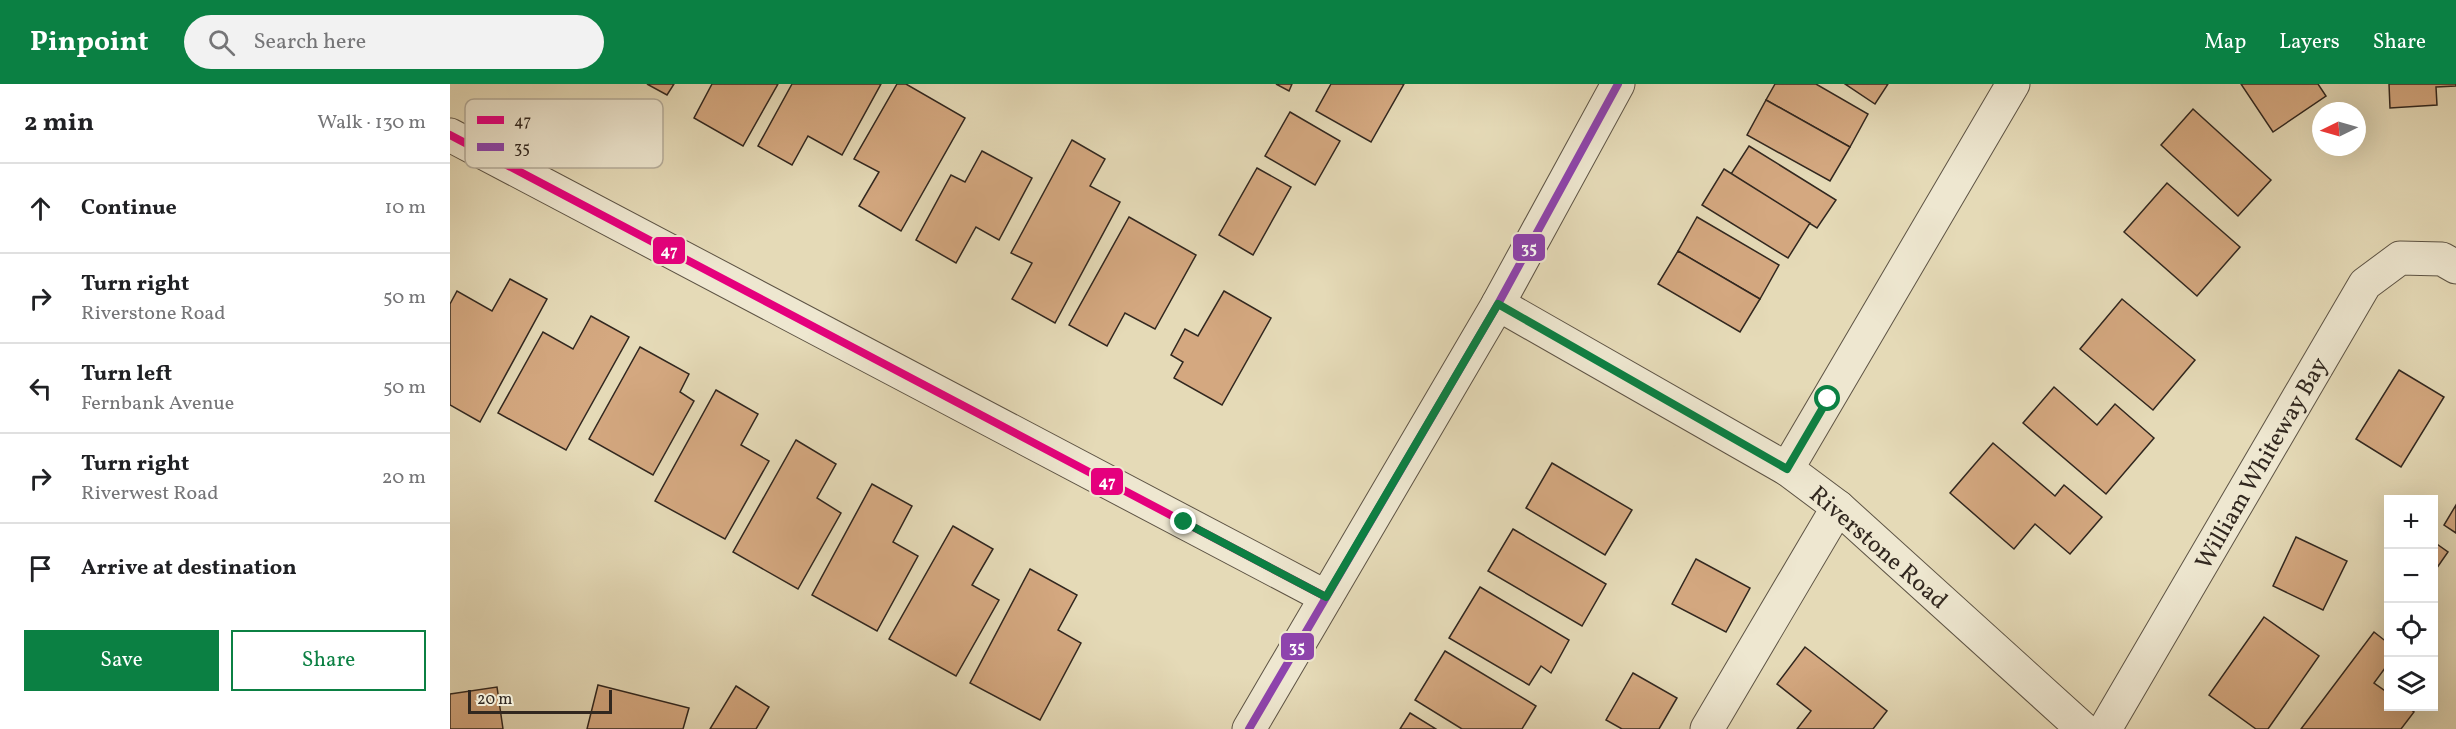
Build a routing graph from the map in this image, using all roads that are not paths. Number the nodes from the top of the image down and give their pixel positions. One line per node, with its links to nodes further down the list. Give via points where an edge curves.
1 (1618, 84): 7 (street)
2 (2013, 84): 8 (street)
3 (450, 135): 4 (street)
4 (465, 143)
5 (513, 168): 10 (street)
6 (2456, 267): 14 (street, William Whiteway Bay, via 2442,259 2400,258 2365,284)
7 (1498, 304): 8 (street, Riverstone Road); 10 (street)
8 (1787, 469): 9 (street, Riverstone Road)
9 (1838, 507): 12 (street); 13 (street, Riverstone Road)
10 (1326, 597): 11 (street)
11 (1249, 729)
12 (1707, 729)
13 (2084, 729)
14 (2105, 729)

